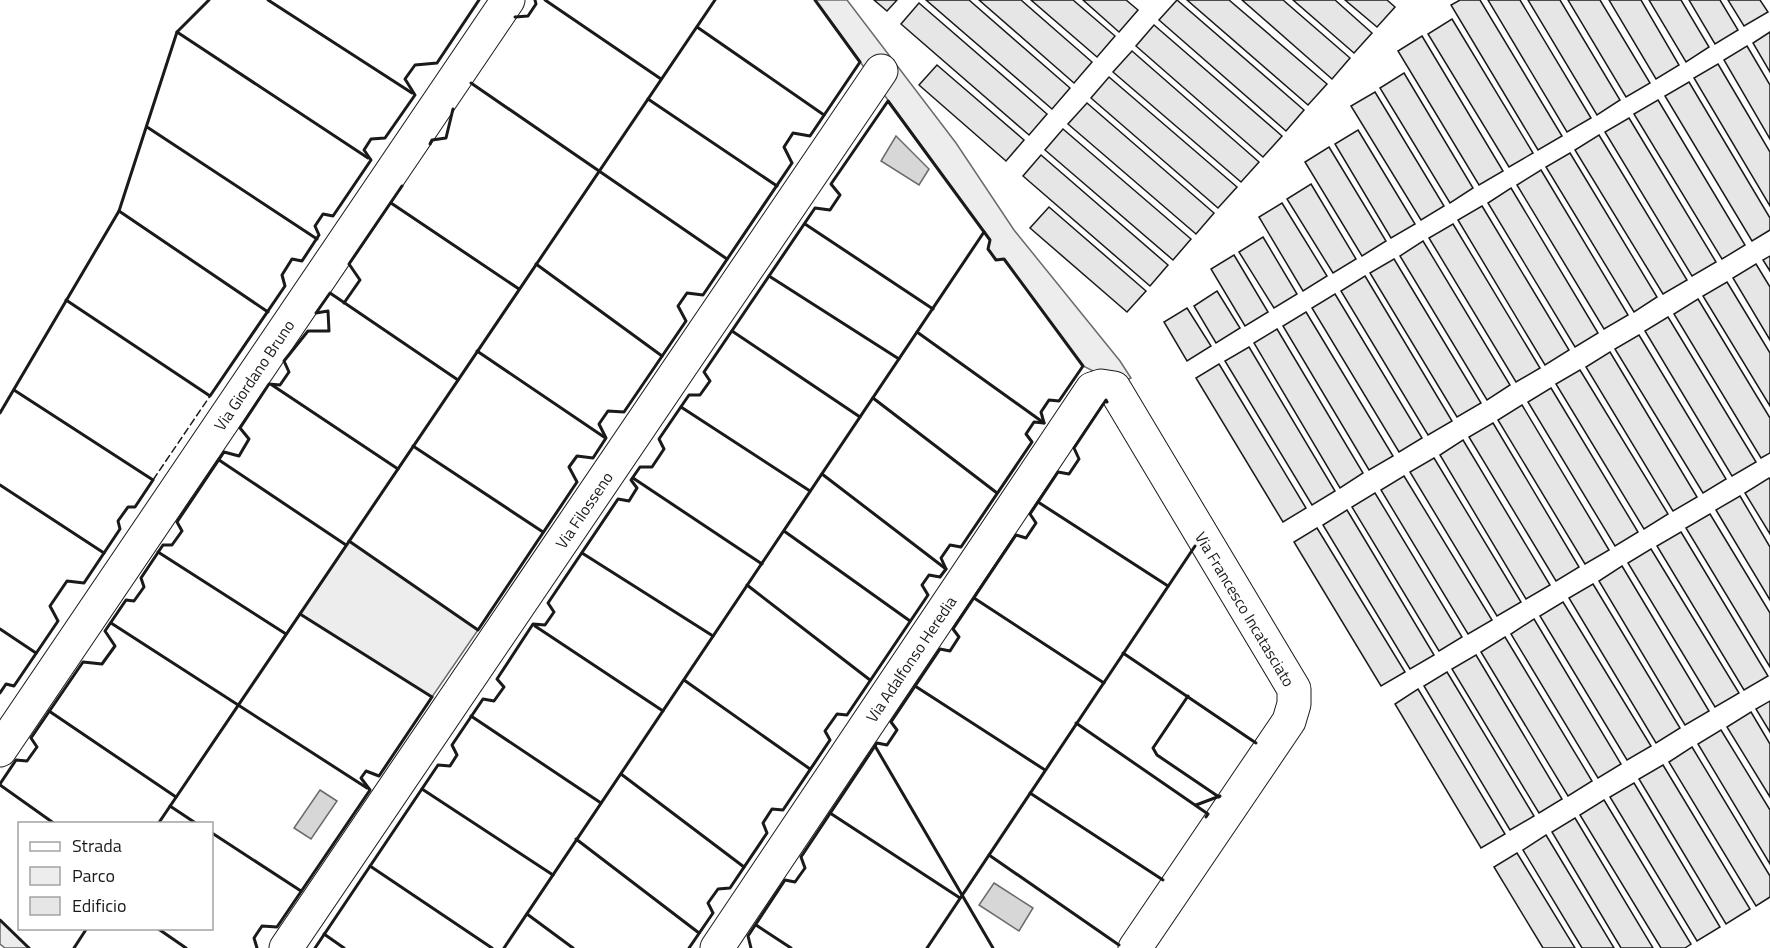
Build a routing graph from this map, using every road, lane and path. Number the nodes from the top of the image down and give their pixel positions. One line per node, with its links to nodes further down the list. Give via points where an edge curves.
1 (508, 0): 4 (street, Via Giordano Bruno)
2 (881, 71): 5 (street, Via Filosseno)
3 (1114, 388): 6 (street, Via Adalfonso Heredia, via 1092,389); 7 (street, Via Francesco Incatasciato, via 1294,688 1289,721)
4 (0, 750)
5 (286, 948)
6 (717, 948)
7 (1135, 948)

